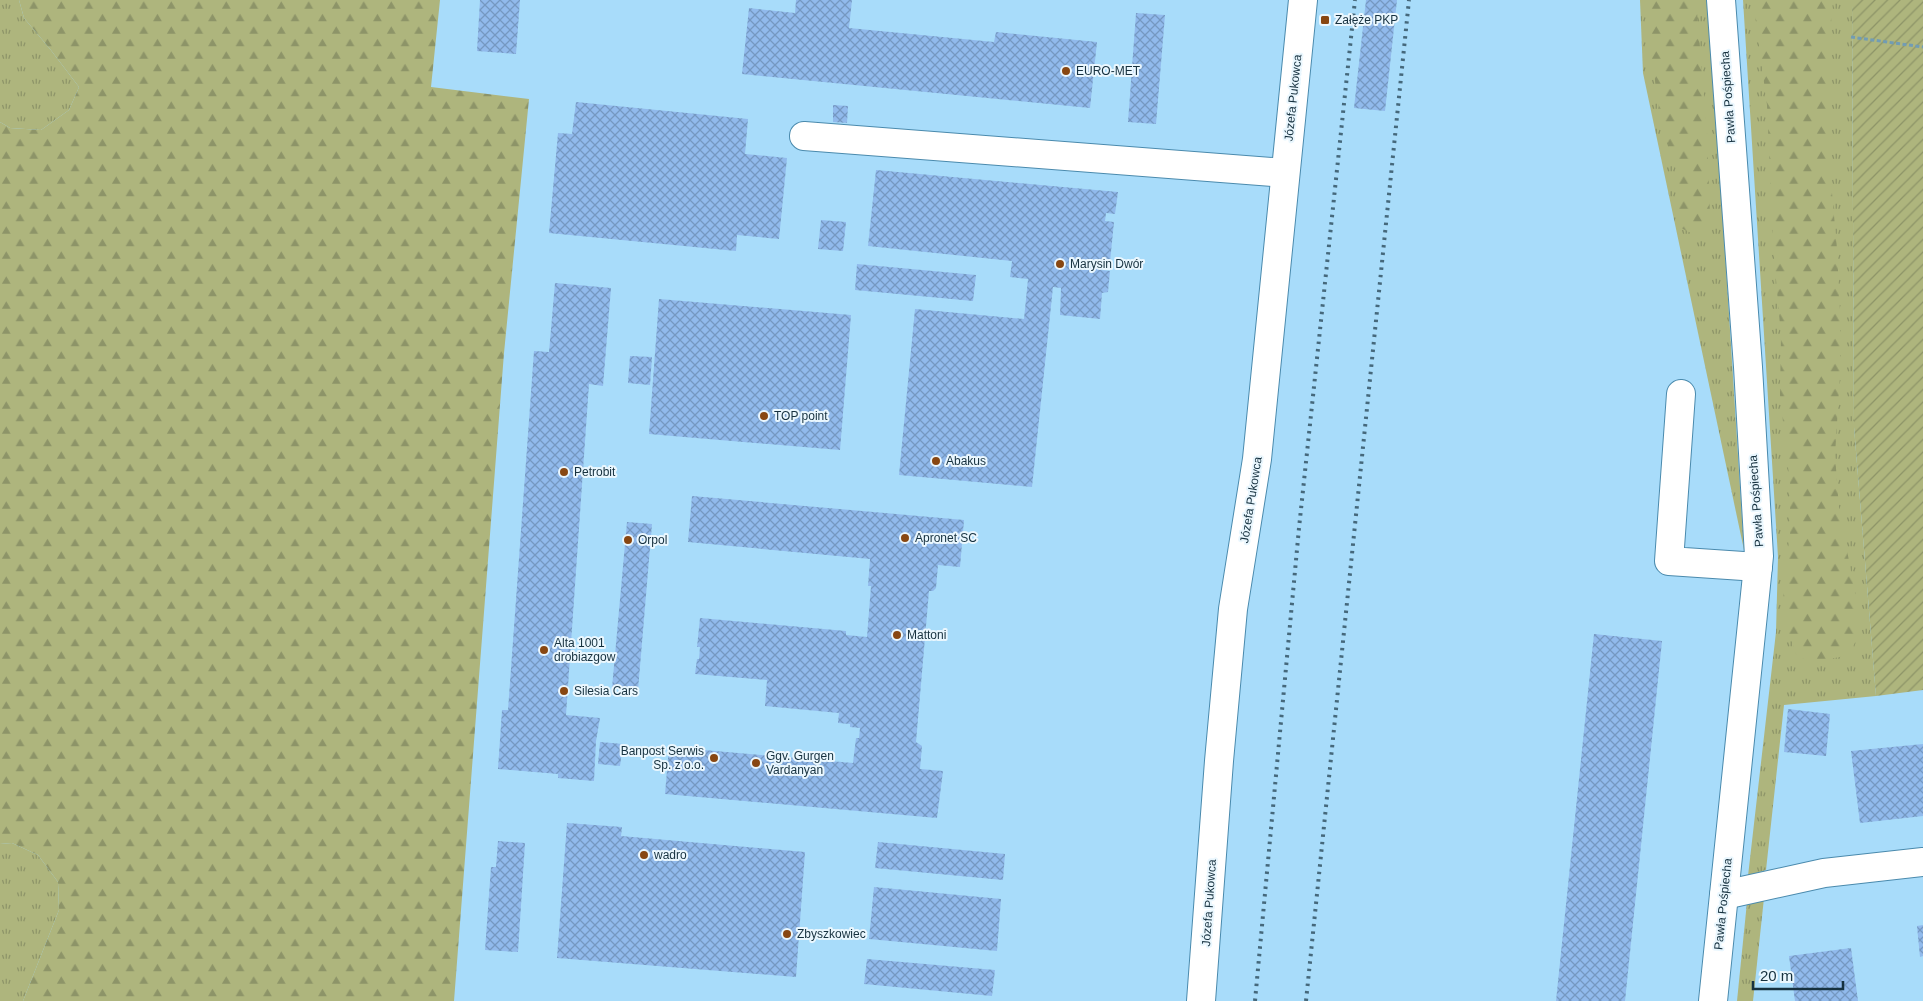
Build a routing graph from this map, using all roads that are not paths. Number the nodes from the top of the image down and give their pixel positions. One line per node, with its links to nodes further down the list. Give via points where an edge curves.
1 (1303, 0): 4 (street, Józefa Pukowca)
2 (1721, 0): 6 (street, Pawła Pośpiecha, via 1748,367)
3 (804, 136): 4 (street)
4 (1285, 173): 9 (street, Józefa Pukowca, via 1258,459 1232,618)
5 (1681, 394): 6 (street, via 1669,561)
6 (1758, 567): 8 (street, Pawła Pośpiecha)
7 (1923, 862): 8 (street, via 1824,873)
8 (1724, 895): 10 (street, Pawła Pośpiecha)
9 (1201, 1001)
10 (1713, 1001)

